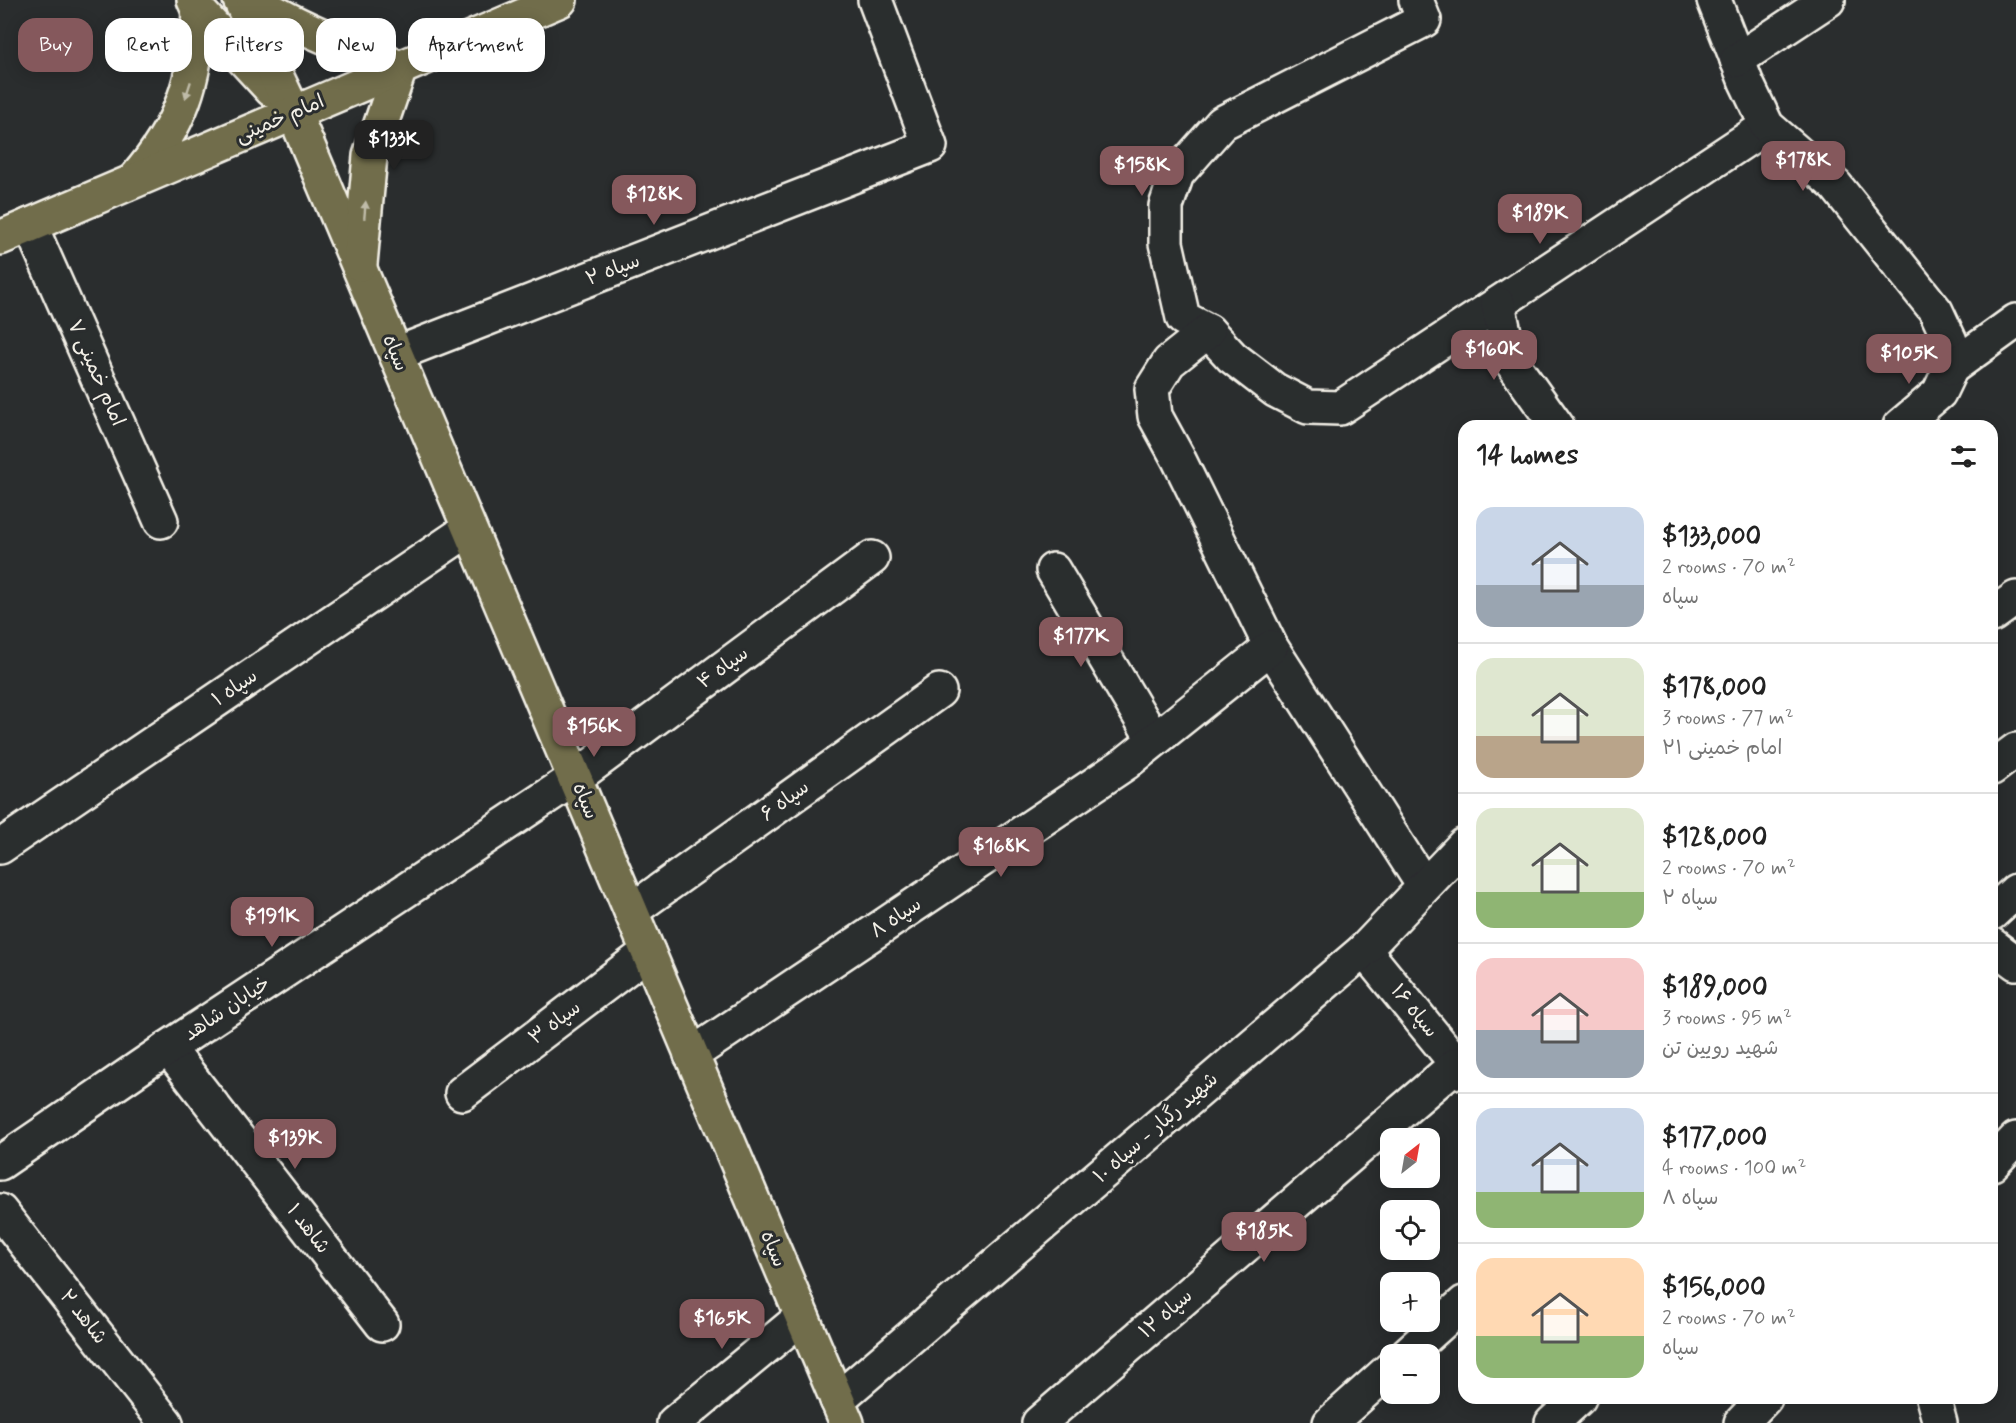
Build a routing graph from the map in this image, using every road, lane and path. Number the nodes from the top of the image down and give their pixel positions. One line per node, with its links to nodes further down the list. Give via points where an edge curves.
1 (240, 0): 11 (main road, سپاه)
2 (254, 0): 10 (main road, via 322,36)
3 (560, 0): 10 (main road, امام خمینی)
4 (875, 0): 20 (street, سپاه ۲, via 930,146)
5 (1714, 0): 9 (street)
6 (1828, 0): 9 (street)
7 (196, 6): 11 (main road); 13 (main road, one-way to 13, via 198,43 183,103 154,158)
8 (1420, 10): 19 (street, via 1222,123 1177,174 1166,206 1166,243 1183,318)
9 (1737, 60): 12 (street)
10 (400, 68): 11 (main road, امام خمینی); 16 (main road, one-way to 10, via 370,156)
11 (294, 113): 13 (main road, امام خمینی); 16 (main road, سپاه)
12 (1767, 126): 17 (street); 21 (street, via 1836,186 1936,310 1950,340)
13 (134, 181): 14 (main road, امام خمینی)
14 (30, 225): 15 (main road, امام خمینی); 24 (street, امام خمینی ۷)
15 (0, 238)
16 (360, 269): 20 (main road, سپاه)
17 (1498, 304): 19 (street, via 1340,408 1308,407 1275,390 1232,357); 22 (street, via 1510,360)
18 (2016, 321): 21 (street)
19 (1208, 331): 30 (street, via 1169,362 1152,389 1155,416)
20 (396, 354): 25 (main road, سپاه)
21 (1951, 368): 23 (street, via 1939,393)
22 (1553, 420)
23 (1907, 420)
24 (161, 521)
25 (470, 529): 35 (main road, سپاه); 36 (street, سپاه ۱)
26 (872, 558): 35 (street, سپاه ۴)
27 (1053, 570): 32 (street)
28 (2016, 598): 29 (street)
29 (1998, 611)
30 (1270, 647): 32 (street, سپاه ۸); 38 (street)
31 (939, 691): 41 (street, سپاه ۶)
32 (1154, 740): 47 (street, سپاه ۸, via 1126,763)
33 (2016, 750): 34 (street)
34 (1998, 764)
35 (575, 778): 41 (main road, سپاه); 46 (street, خیابان شاهد)
36 (0, 847)
37 (1458, 851): 38 (street, شهید رگبار - سپاه ۱۰)
38 (1424, 886): 42 (street, شهید رگبار - سپاه ۱۰)
39 (2016, 891): 40 (street)
40 (1998, 908)
41 (631, 911): 44 (main road, سپاه)
42 (1364, 950): 48 (street, سپاه ۱۶); 63 (street, شهید رگبار - سپاه ۱۰)
43 (1998, 950): 45 (street)
44 (648, 952): 47 (main road, سپاه); 50 (street, سپاه ۳)
45 (2016, 963)
46 (168, 1048): 53 (street, خیابان شاهد); 57 (street, شاهد ۱)
47 (691, 1055): 56 (main road, سپاه)
48 (1458, 1067)
49 (1458, 1071): 66 (street, سپاه ۱۲)
50 (462, 1093)
51 (2016, 1139): 52 (street)
52 (1998, 1158)
53 (0, 1163)
54 (0, 1211): 64 (street, شاهد ۲)
55 (1458, 1309): 58 (street)
56 (802, 1317): 63 (main road, سپاه); 65 (street)
57 (382, 1324)
58 (1418, 1344)
59 (1380, 1378): 67 (street)
60 (1573, 1404): 68 (street)
61 (1759, 1404): 69 (street)
62 (1934, 1404): 70 (street)
63 (842, 1412)
64 (166, 1423)
65 (674, 1423)
66 (1039, 1423)
67 (1330, 1423)
68 (1552, 1423)
69 (1741, 1423)
70 (1940, 1423)

